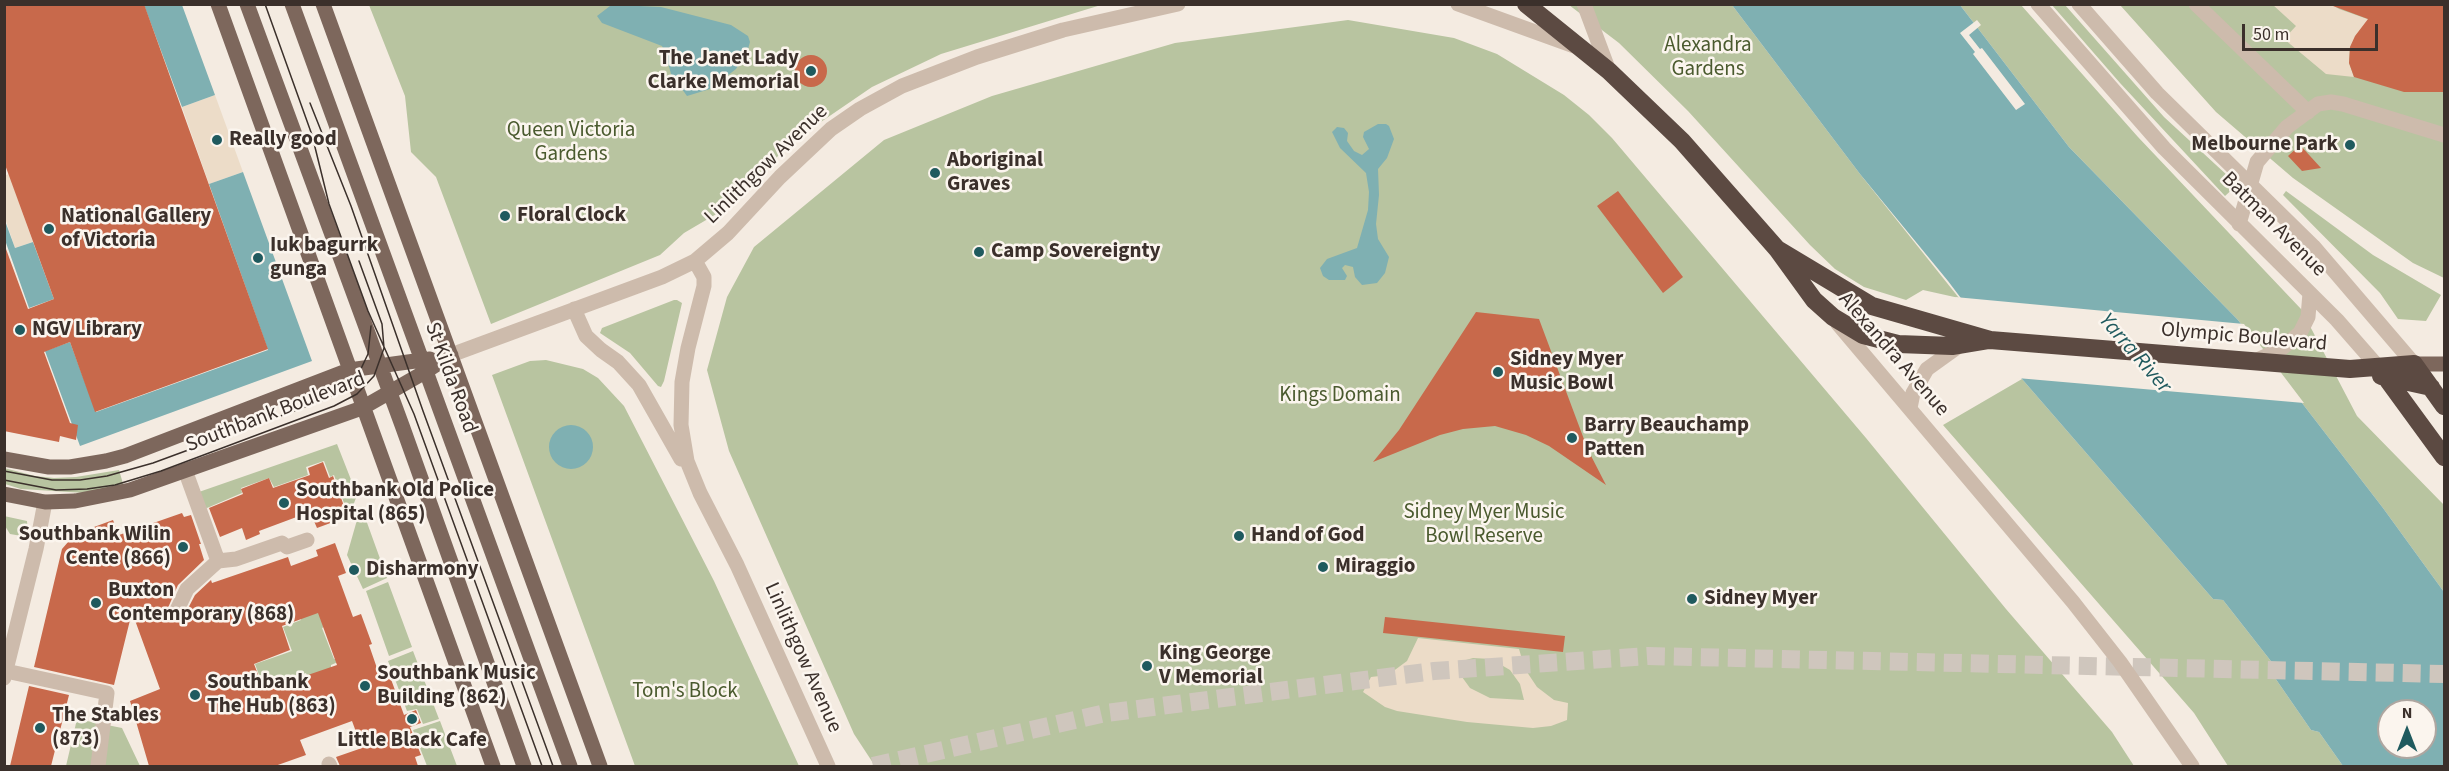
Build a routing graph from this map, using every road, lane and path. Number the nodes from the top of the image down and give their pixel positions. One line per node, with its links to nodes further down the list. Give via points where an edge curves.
1 (218, 4): 30 (main road)
2 (247, 4): 28 (main road)
3 (292, 4): 29 (main road, St Kilda Road)
4 (323, 4): 24 (main road, St Kilda Road)
5 (1178, 4): 19 (street, Linlithgow Avenue, via 1006,47 882,96 804,152 741,220)
6 (1458, 4): 12 (street)
7 (1526, 4): 12 (highway, Alexandra Avenue)
8 (1584, 4): 13 (street)
9 (2038, 4): 17 (street, Batman Avenue, via 2164,148)
10 (2079, 4): 16 (street, Batman Avenue, via 2157,93)
11 (2196, 4): 14 (street)
12 (1582, 50): 13 (highway, Alexandra Avenue)
13 (1609, 71): 18 (highway, Alexandra Avenue, via 1682,141)
14 (2308, 112): 15 (street, via 2318,104 2331,102); 16 (street, via 2287,127 2257,162)
15 (2445, 135)
16 (2250, 184): 17 (street); 26 (street, Batman Avenue, via 2313,246)
17 (2239, 224): 20 (street, Batman Avenue)
18 (1777, 249): 21 (highway, Alexandra Avenue); 23 (highway, Olympic Boulevard, via 1865,302)
19 (695, 261): 22 (street, Linlithgow Avenue); 40 (street, Linlithgow Avenue, via 704,277 704,286 686,357 680,409 684,451)
20 (2310, 293): 25 (street, via 2304,327 2285,346); 31 (street, Batman Avenue)
21 (1820, 306): 23 (highway, Olympic Boulevard, via 1845,325 1879,340 1932,347); 36 (street, Alexandra Avenue)
22 (574, 309): 24 (street, Linlithgow Avenue); 40 (street, via 586,336 639,385)
23 (1962, 340): 25 (highway, Olympic Boulevard); 36 (street, via 1927,369 1913,393)
24 (451, 355): 29 (main road, Southbank Boulevard); 51 (main road, St Kilda Road)
25 (2253, 362): 31 (highway, Olympic Boulevard)
26 (2414, 364): 27 (main road, Olympic Boulevard); 31 (highway, Olympic Boulevard); 32 (highway, Batman Avenue)
27 (2445, 364)
28 (380, 366): 29 (main road, Southbank Boulevard); 30 (main road, Southbank Boulevard); 33 (main road)
29 (423, 367): 33 (main road, Southbank Boulevard); 50 (main road, St Kilda Road)
30 (349, 370): 35 (main road); 38 (main road, Southbank Boulevard, via 125,456 70,467 27,465)
31 (2382, 372): 32 (highway, Olympic Boulevard); 37 (highway, Batman Avenue)
32 (2438, 389): 34 (highway, Batman Avenue)
33 (389, 392): 35 (main road, Southbank Boulevard); 49 (main road)
34 (2445, 406)
35 (362, 408): 39 (main road, Southbank Boulevard); 48 (main road)
36 (1910, 408): 53 (street, Alexandra Avenue, via 2120,662)
37 (2445, 457)
38 (4, 459)
39 (185, 470): 42 (main road, Southbank Boulevard, via 111,495); 44 (street)
40 (700, 493): 52 (street, Linlithgow Avenue, via 738,565)
41 (4, 494): 42 (main road, Southbank Boulevard)
42 (45, 502): 46 (street)
43 (307, 540): 44 (street)
44 (218, 561): 45 (street, via 187,589)
45 (177, 610)
46 (5, 674): 47 (street, via 107,693)
47 (98, 766)
48 (493, 766)
49 (524, 766)
50 (570, 766)
51 (600, 766)
52 (828, 766)
53 (2192, 766)

